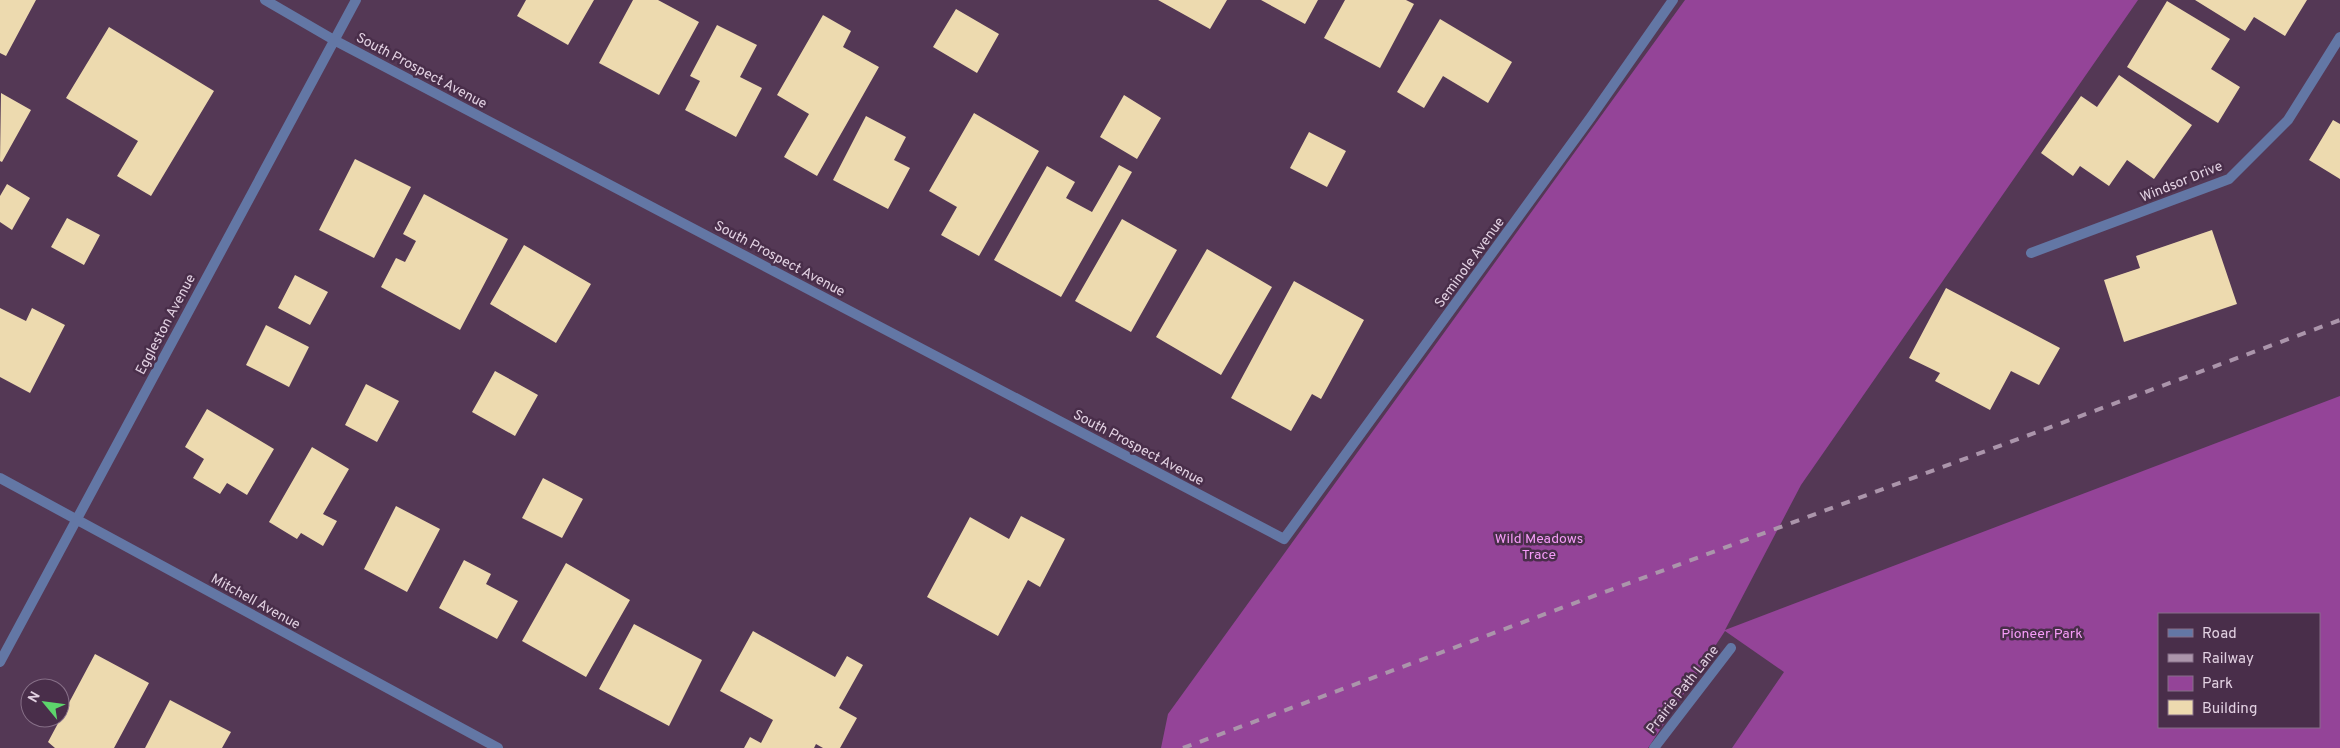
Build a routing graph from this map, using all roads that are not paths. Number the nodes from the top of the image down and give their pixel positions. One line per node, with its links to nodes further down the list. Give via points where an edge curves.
1 (265, 0): 5 (street, South Prospect Avenue)
2 (356, 0): 5 (street, Eggleston Avenue)
3 (1673, 0): 9 (street, Seminole Avenue)
4 (2340, 37): 6 (street, Windsor Drive, via 2288,120 2230,179)
5 (334, 40): 8 (street, Eggleston Avenue); 9 (street, South Prospect Avenue)
6 (2031, 253)
7 (0, 478): 8 (street, Mitchell Avenue)
8 (76, 518): 11 (street, Eggleston Avenue); 12 (street, Mitchell Avenue)
9 (1284, 539)
10 (1731, 648): 13 (street, Prairie Path Lane)
11 (0, 662)
12 (498, 748)
13 (1654, 748)

